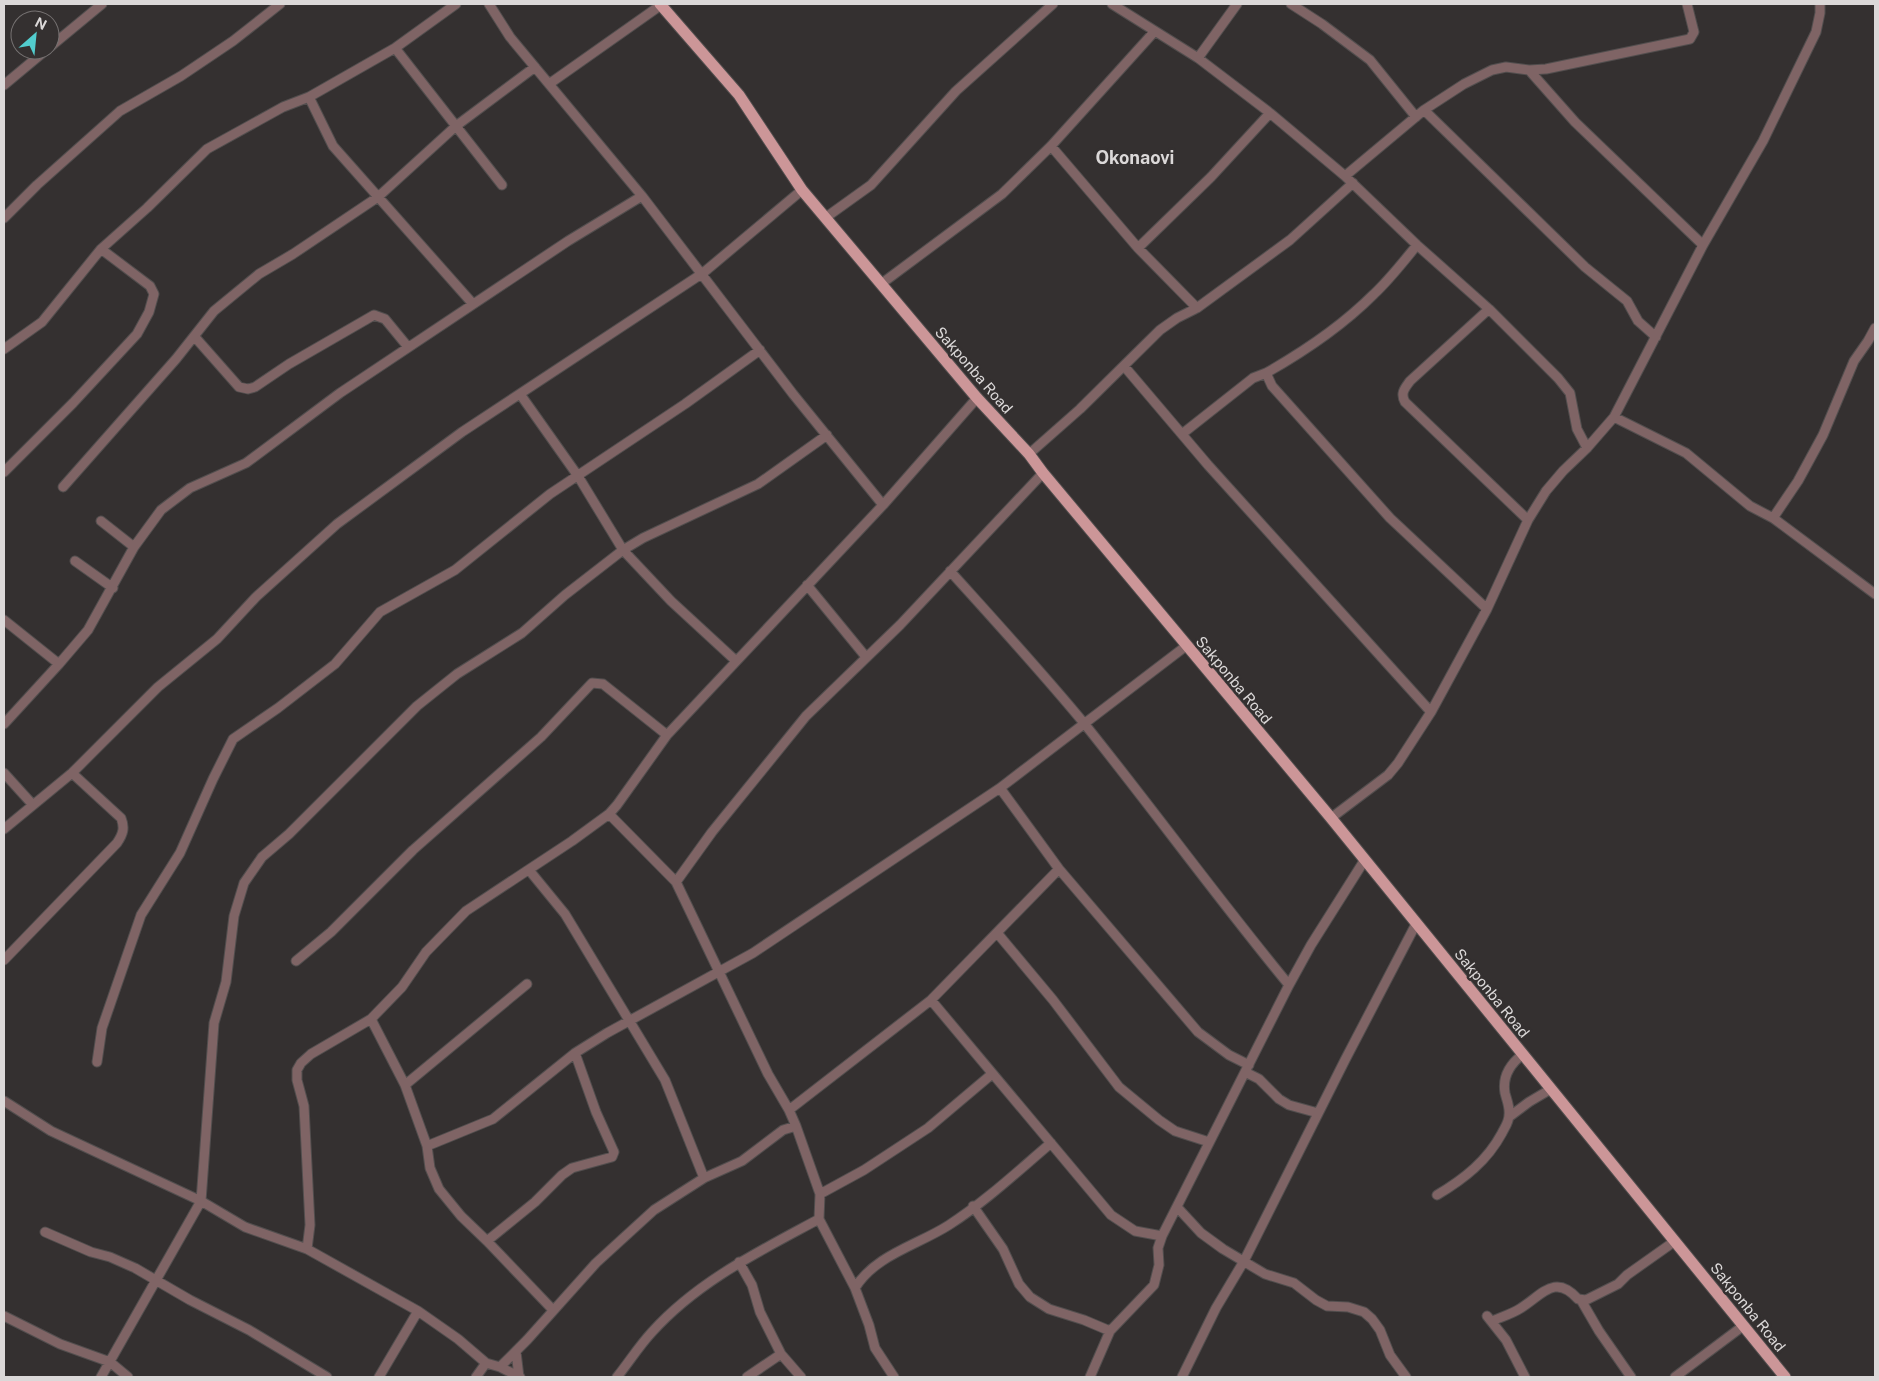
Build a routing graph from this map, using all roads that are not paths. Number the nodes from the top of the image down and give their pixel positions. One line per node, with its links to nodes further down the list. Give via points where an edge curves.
1 (102, 4): 13 (street)
2 (280, 4): 33 (street, via 181,76 120,111 36,185)
3 (456, 4): 14 (street)
4 (489, 4): 17 (street)
5 (661, 4): 19 (street); 30 (main road, Sakponba Road, via 739,95)
6 (1053, 4): 34 (street, via 956,91 871,185)
7 (1112, 4): 12 (street)
8 (1237, 4): 15 (street)
9 (1291, 4): 24 (street, via 1370,60)
10 (1687, 4): 18 (street, via 1694,32 1690,39 1546,70)
11 (1820, 4): 36 (street, via 1816,32 1762,141)
12 (1154, 32): 15 (street); 26 (street)
13 (60, 39)
14 (395, 48): 21 (street); 25 (street)
15 (1198, 58): 23 (street)
16 (34, 60): 20 (street)
17 (535, 67): 19 (street); 25 (street)
18 (1529, 70): 22 (street, via 1506,67 1492,70); 36 (street, via 1575,122)
19 (549, 84): 31 (street)
20 (4, 85)
21 (309, 97): 32 (street, via 334,146); 38 (street, via 207,149)
22 (1424, 110): 24 (street); 46 (street, via 1585,267 1626,301 1638,321)
23 (1270, 113): 27 (street); 37 (street, via 1211,178)
24 (1416, 117): 27 (street)
25 (456, 126): 29 (street); 32 (street)
26 (1051, 146): 37 (street); 40 (street, via 1002,194)
27 (1346, 176): 28 (street)
28 (1353, 183): 35 (street); 42 (street, via 1290,240)
29 (502, 185)
30 (802, 190): 34 (main road, Sakponba Road); 39 (street)
31 (642, 196): 39 (street); 41 (street)
32 (378, 197): 41 (street); 45 (street, via 260,274 214,311)
33 (4, 218)
34 (825, 218): 40 (main road, Sakponba Road)
35 (1417, 245): 43 (street); 51 (street, via 1375,294 1352,314 1311,346)
36 (1703, 245): 46 (street)
37 (1138, 248): 42 (street)
38 (101, 249): 48 (street, via 42,322); 59 (street, via 150,286 154,294 149,312 137,334)
39 (703, 273): 49 (street); 52 (street)
40 (881, 284): 53 (main road, Sakponba Road)
41 (473, 304): 47 (street)
42 (1197, 308): 50 (street, via 1160,330)
43 (1489, 309): 57 (street, via 1570,393 1577,429); 65 (street, via 1410,381 1402,397)
44 (1875, 328): 64 (street, via 1854,361 1819,442)
45 (194, 336): 47 (street, via 240,387 248,389 374,315 385,319); 62 (street)
46 (1656, 337): 54 (street)
47 (408, 347): 67 (street, via 246,463 190,488 162,510)
48 (4, 349)
49 (760, 350): 56 (street); 61 (street)
50 (1124, 366): 55 (street); 58 (street)
51 (1266, 372): 55 (street, via 1252,378); 74 (street, via 1272,386 1390,518)
52 (520, 394): 61 (street); 84 (street, via 336,524 256,597 217,638 158,687)
53 (977, 398): 58 (main road, Sakponba Road); 63 (street)
54 (1614, 417): 57 (street); 64 (street, via 1686,453 1750,506)
55 (1182, 434): 80 (street)
56 (827, 435): 63 (street); 68 (street, via 758,484)
57 (1587, 448): 65 (street, via 1546,491)
58 (1029, 454): 60 (main road, Sakponba Road)
59 (4, 472)
60 (1043, 473): 70 (street); 76 (main road, Sakponba Road)
61 (578, 476): 68 (street); 107 (street, via 550,494 455,570 380,612 335,664 233,739 180,853 141,915 102,1028)
62 (63, 487)
63 (883, 505): 71 (street)
64 (1773, 518): 73 (street)
65 (1528, 520): 74 (street)
66 (101, 521): 67 (street)
67 (134, 547): 72 (street)
68 (623, 550): 78 (street, via 671,601); 123 (street, via 522,634 457,674 417,706 262,857 244,883 234,916 226,982 214,1023)
69 (75, 561): 72 (street)
70 (950, 571): 77 (street); 81 (street)
71 (807, 585): 77 (street); 78 (street)
72 (113, 588): 79 (street, via 88,630)
73 (1875, 594)
74 (1486, 609): 80 (street)
75 (4, 620): 79 (street)
76 (1186, 646): 81 (street); 89 (main road, Sakponba Road)
77 (866, 657): 94 (street, via 806,716)
78 (735, 660): 83 (street)
79 (59, 664): 82 (street)
80 (1431, 712): 89 (street, via 1388,775)
81 (1084, 723): 86 (street); 101 (street)
82 (4, 724)
83 (667, 734): 88 (street); 98 (street, via 603,684 592,684 541,737 413,850 331,932)
84 (72, 773): 87 (street); 97 (street, via 121,818 123,833)
85 (4, 774): 87 (street)
86 (1000, 788): 93 (street); 99 (street, via 753,953)
87 (33, 805): 90 (street)
88 (609, 814): 92 (street); 94 (street)
89 (1331, 818): 91 (main road, Sakponba Road)
90 (4, 829)
91 (1364, 862): 95 (main road, Sakponba Road); 101 (street)
92 (529, 870): 103 (street, via 466,911 426,952 402,988); 104 (street, via 565,914)
93 (1059, 870): 96 (street); 108 (street, via 1198,1032)
94 (676, 882): 99 (street)
95 (1416, 924): 106 (main road, Sakponba Road); 114 (street)
96 (998, 934): 102 (street); 117 (street, via 1119,1087 1175,1131)
97 (4, 960)
98 (296, 961)
99 (718, 972): 104 (street); 113 (street)
100 (527, 984): 110 (street)
101 (1289, 986): 108 (street)
102 (931, 1000): 109 (street); 113 (street)
103 (371, 1019): 110 (street); 131 (street, via 311,1054 301,1062 298,1070 297,1080 304,1106 310,1225)
104 (630, 1020): 105 (street); 120 (street, via 665,1080)
105 (575, 1053): 119 (street, via 493,1119); 129 (street, via 614,1154 572,1168)
106 (1523, 1054): 111 (main road, Sakponba Road); 115 (street, via 1512,1062 1506,1073)
107 (97, 1062)
108 (1247, 1068): 114 (street, via 1279,1099); 117 (street)
109 (992, 1074): 118 (street); 121 (street, via 928,1128)
110 (405, 1085): 119 (street)
111 (1552, 1089): 115 (street); 130 (main road, Sakponba Road)
112 (4, 1101): 123 (street, via 51,1131)
113 (789, 1110): 116 (street)
114 (1318, 1113): 132 (street)
115 (1509, 1117): 122 (street, via 1488,1154 1467,1176)
116 (796, 1126): 120 (street, via 783,1130 742,1161); 121 (street)
117 (1210, 1142): 125 (street)
118 (1051, 1143): 124 (street); 128 (street, via 1111,1215 1135,1231)
119 (427, 1146): 129 (street, via 430,1168 439,1189)
120 (704, 1178): 137 (street, via 654,1210 596,1263)
121 (820, 1194): 126 (street)
122 (1437, 1195)
123 (201, 1201): 131 (street, via 245,1227); 134 (street)
124 (973, 1206): 135 (street, via 949,1225 868,1271); 141 (street, via 1003,1249 1019,1284 1030,1297 1050,1310)
125 (1177, 1207): 128 (street); 132 (street, via 1201,1233)
126 (819, 1219): 133 (street); 135 (street)
127 (45, 1232): 134 (street, via 110,1257)
128 (1162, 1236): 141 (street, via 1154,1285)
129 (487, 1240): 137 (street)
130 (1675, 1241): 136 (street, via 1618,1284); 140 (main road, Sakponba Road)
131 (307, 1249): 138 (street)
132 (1244, 1261): 158 (street, via 1216,1308); 159 (street, via 1266,1274 1294,1283 1327,1306 1364,1312 1380,1330 1390,1355)
133 (739, 1262): 143 (street); 153 (street, via 688,1298 659,1325)
134 (156, 1280): 144 (street); 149 (street)
135 (855, 1288): 156 (street, via 875,1348)
136 (1581, 1300): 160 (street, via 1562,1287 1552,1287 1521,1308 1489,1319 1506,1340); 161 (street)
137 (553, 1310): 142 (street)
138 (418, 1311): 145 (street); 150 (street)
139 (4, 1316): 144 (street, via 60,1344)
140 (1743, 1326): 162 (street); 163 (main road, Sakponba Road)
141 (1110, 1332): 157 (street)
142 (516, 1352): 146 (street); 152 (street)
143 (781, 1354): 154 (street); 155 (street)
144 (110, 1362): 147 (street); 148 (street)
145 (486, 1363): 146 (street); 151 (street)
146 (500, 1367): 152 (street)
147 (101, 1377)
148 (128, 1377)
149 (327, 1377)
150 (379, 1377)
151 (476, 1377)
152 (519, 1377)
153 (617, 1377)
154 (747, 1377)
155 (801, 1377)
156 (894, 1377)
157 (1090, 1377)
158 (1182, 1377)
159 (1406, 1377)
160 (1525, 1377)
161 (1631, 1377)
162 (1675, 1377)
163 (1785, 1377)

